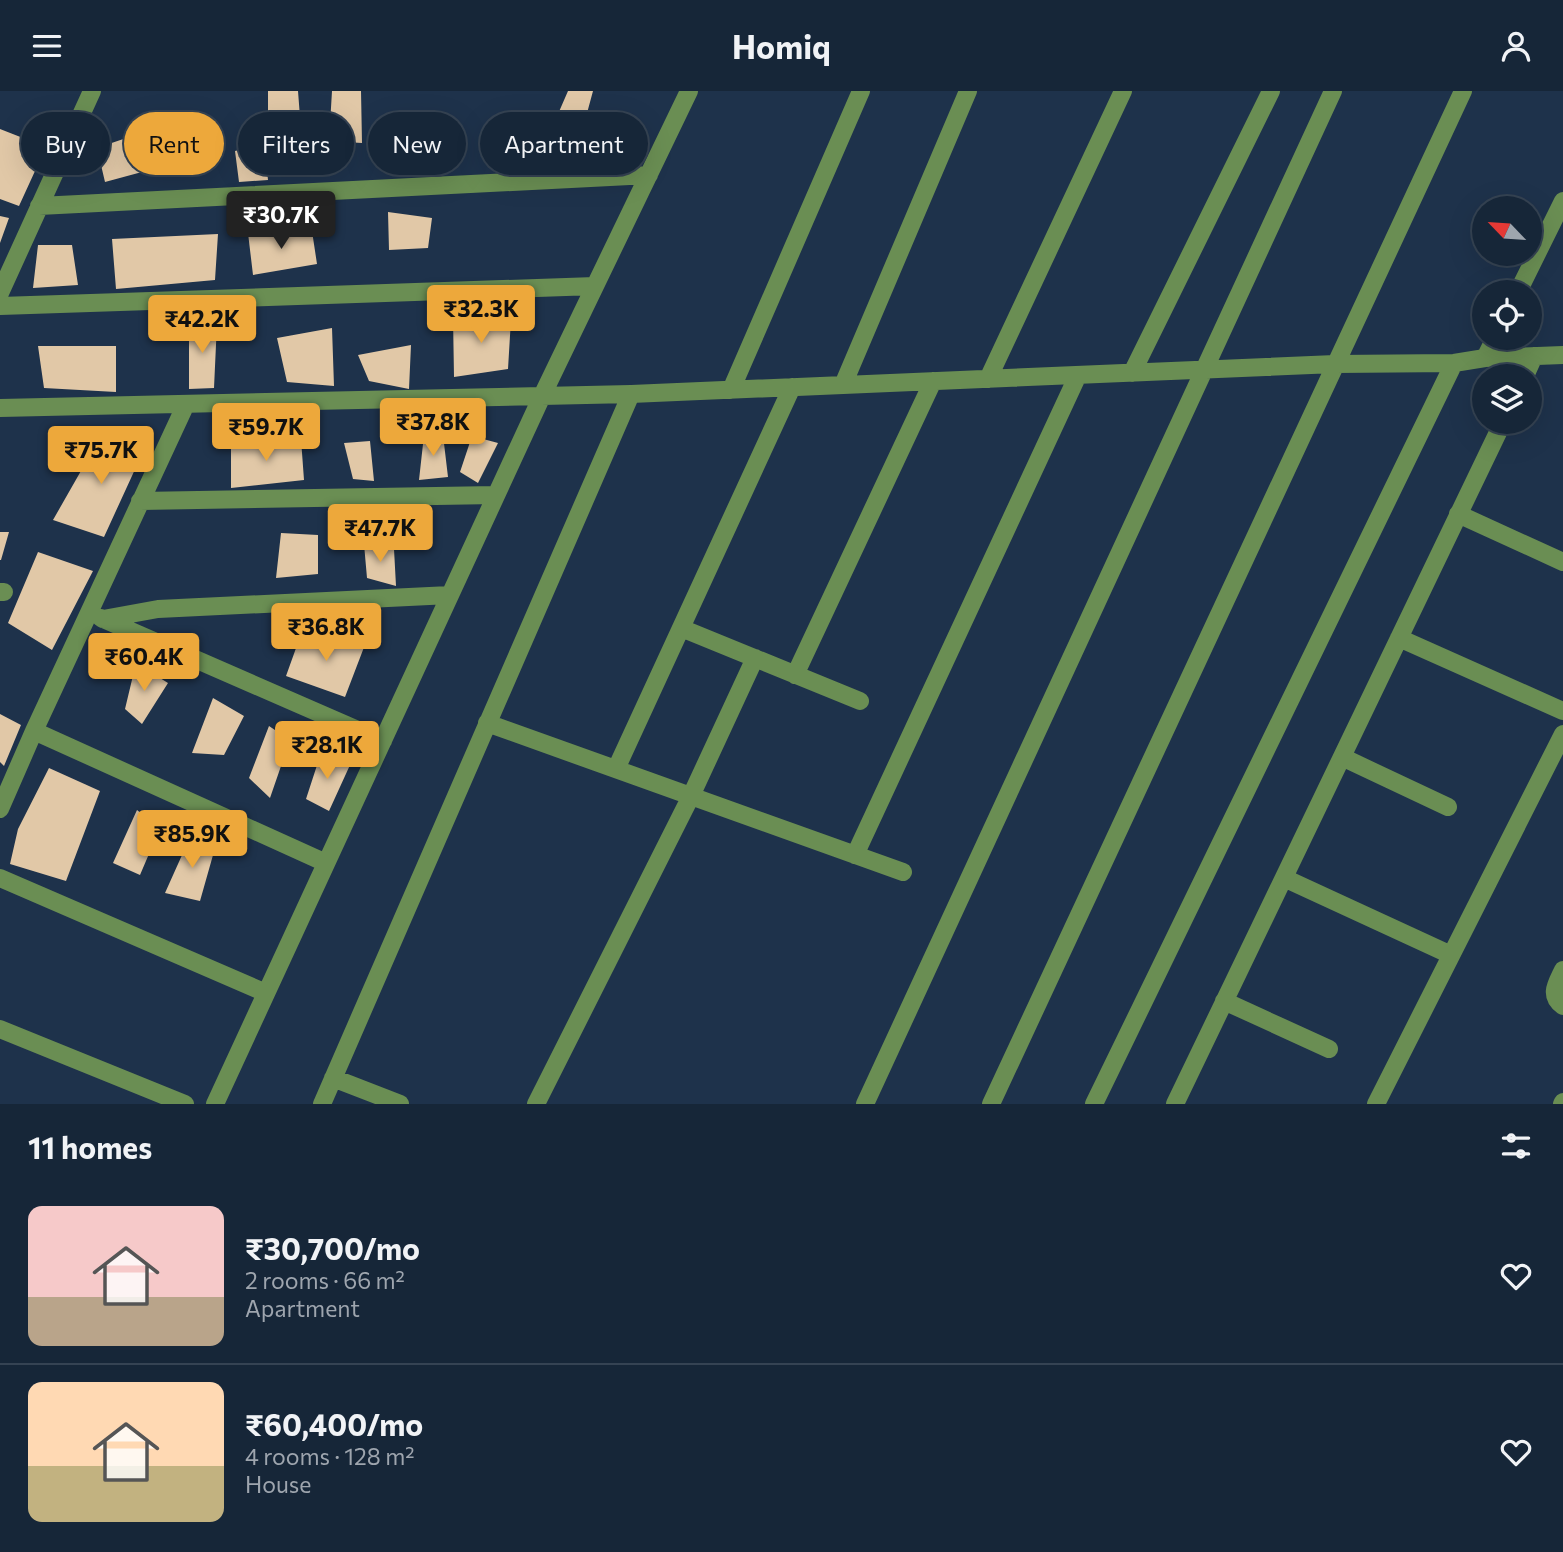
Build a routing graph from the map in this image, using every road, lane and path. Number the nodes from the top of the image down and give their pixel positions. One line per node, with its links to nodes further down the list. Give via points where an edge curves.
1 (92, 91): 11 (street)
2 (689, 91): 9 (street)
3 (861, 91): 30 (street)
4 (968, 91): 28 (street)
5 (1122, 91): 26 (street)
6 (1271, 91): 24 (street)
7 (1333, 91): 23 (street)
8 (1463, 91): 22 (street)
9 (649, 175): 11 (street); 13 (street)
10 (1563, 201): 12 (street)
11 (39, 206): 14 (street)
12 (1524, 280)
13 (595, 286): 15 (street); 32 (street)
14 (0, 293)
15 (0, 306)
16 (1489, 350): 19 (street)
17 (1563, 355): 18 (street)
18 (1534, 356): 19 (street); 21 (street)
19 (1485, 358): 20 (street)
20 (1454, 363): 22 (street); 77 (street)
21 (1530, 364)
22 (1335, 365): 23 (street); 76 (street)
23 (1206, 370): 24 (street); 75 (street)
24 (1132, 373): 25 (street)
25 (1078, 375): 26 (street); 57 (street)
26 (988, 379): 27 (street)
27 (933, 381): 28 (street); 45 (street)
28 (843, 386): 29 (street)
29 (792, 387): 30 (street); 42 (street)
30 (731, 390): 31 (street)
31 (631, 394): 32 (street); 48 (street)
32 (542, 396): 33 (street); 36 (street)
33 (186, 404): 34 (street); 37 (street)
34 (0, 408)
35 (1497, 434): 38 (street)
36 (496, 495): 37 (street); 40 (street)
37 (141, 501): 41 (street)
38 (1458, 514): 39 (street); 43 (street)
39 (1563, 562)
40 (450, 595): 41 (street); 51 (street)
41 (96, 616): 49 (street); 51 (street)
42 (681, 628): 44 (street); 53 (street)
43 (1399, 638): 47 (street); 52 (street)
44 (755, 658): 45 (street); 54 (street)
45 (795, 675): 46 (street)
46 (860, 701)
47 (1563, 711)
48 (487, 723): 53 (street); 69 (street)
49 (34, 731): 56 (street); 58 (street)
50 (1563, 734): 62 (street)
51 (383, 741): 58 (street)
52 (1342, 757): 55 (street); 61 (street)
53 (616, 769): 54 (street)
54 (691, 796): 57 (street); 74 (street)
55 (1447, 807)
56 (0, 809)
57 (855, 855): 59 (street)
58 (326, 863): 64 (street)
59 (903, 872)
60 (0, 878): 64 (street)
61 (1283, 878): 62 (street); 65 (street)
62 (1451, 955): 79 (street)
63 (1563, 970): 66 (street, via 1554,991)
64 (266, 993): 71 (street)
65 (1224, 1001): 68 (street); 78 (street)
66 (1563, 1006)
67 (0, 1029): 70 (street)
68 (1329, 1049)
69 (333, 1078): 72 (street); 73 (street)
70 (185, 1104)
71 (215, 1104)
72 (322, 1104)
73 (400, 1104)
74 (536, 1104)
75 (865, 1104)
76 (991, 1104)
77 (1094, 1104)
78 (1175, 1104)
79 (1376, 1104)

